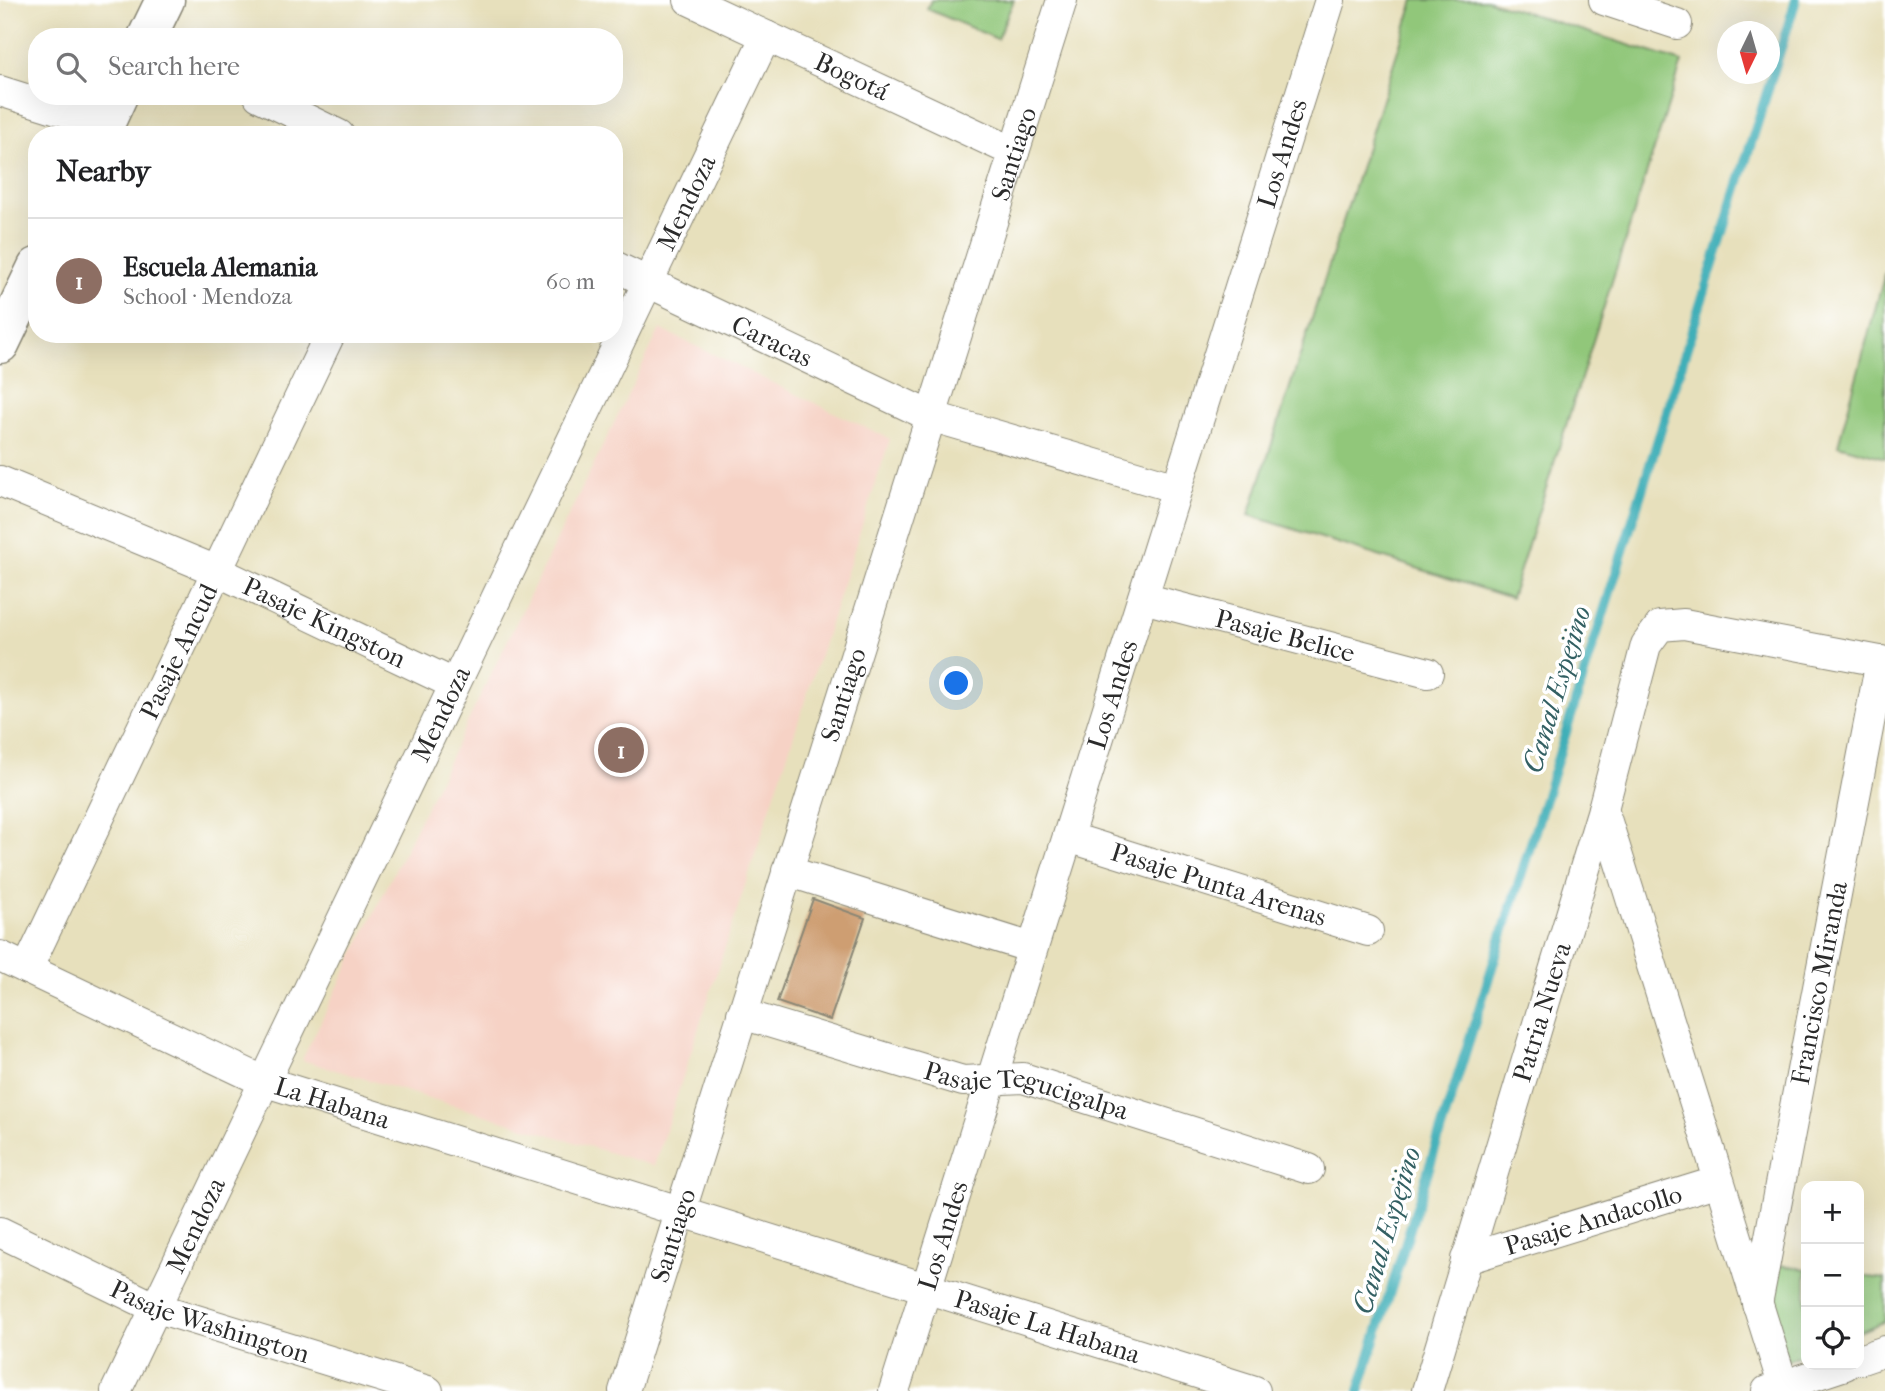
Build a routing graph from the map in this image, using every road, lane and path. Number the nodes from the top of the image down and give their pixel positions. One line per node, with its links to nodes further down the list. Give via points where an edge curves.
1 (165, 0): 7 (main road)
2 (689, 0): 8 (street, Bogotá)
3 (1062, 0): 15 (street, Santiago)
4 (1331, 0): 25 (street, Los Andes)
5 (1604, 0): 6 (street)
6 (1677, 24)
7 (151, 28)
8 (766, 36): 15 (street, Bogotá); 17 (street, Mendoza)
9 (0, 91): 10 (street)
10 (28, 98)
11 (56, 105): 13 (street)
12 (278, 105): 14 (street)
13 (108, 118)
14 (321, 126)
15 (1014, 152): 23 (street, Santiago)
16 (623, 270): 17 (street, Caracas)
17 (647, 282): 19 (street, Mendoza); 23 (street, Caracas)
18 (28, 286): 22 (main road)
19 (623, 332)
20 (326, 343): 26 (street, Pasaje Ancud)
21 (618, 343): 30 (street, Mendoza)
22 (0, 344)
23 (930, 416): 25 (street, Caracas); 33 (street, Santiago)
24 (0, 481): 26 (street, Pasaje Kingston)
25 (1177, 488): 27 (street, Los Andes)
26 (218, 570): 30 (street, Pasaje Kingston); 37 (street, Pasaje Ancud)
27 (1143, 598): 29 (street, Pasaje Belice); 32 (street, Los Andes)
28 (1883, 662): 31 (street, Patria Nueva, via 1684,624 1660,626 1646,645); 47 (street, Francisco Miranda)
29 (1428, 673)
30 (454, 684): 40 (street, Mendoza)
31 (1603, 810): 42 (street, Francisco Miranda); 45 (street, Patria Nueva)
32 (1068, 837): 34 (street, Pasaje Punta Arenas); 35 (street, Los Andes)
33 (787, 871): 35 (street); 38 (street, Santiago)
34 (1368, 931)
35 (1032, 948): 39 (street, Los Andes)
36 (0, 956): 37 (street, La Habana)
37 (27, 969): 40 (street, La Habana)
38 (742, 1014): 39 (street, Pasaje Tegucigalpa, via 962,1081); 43 (street, Santiago)
39 (992, 1079): 41 (street, Pasaje Tegucigalpa, via 1023,1078); 46 (street, Los Andes)
40 (263, 1081): 43 (street, La Habana); 48 (street, Mendoza)
41 (1309, 1169)
42 (1719, 1181): 45 (street, Pasaje Andacollo); 47 (street, Francisco Miranda)
43 (679, 1212): 46 (street, Pasaje La Habana); 55 (street, Santiago)
44 (0, 1233): 48 (street, Pasaje Washington)
45 (1466, 1259): 58 (street, Patria Nueva)
46 (926, 1289): 56 (street, Los Andes); 57 (street, Pasaje La Habana)
47 (1757, 1304): 52 (street, Francisco Miranda)
48 (154, 1307): 53 (street, Mendoza); 54 (street, Pasaje Washington)
49 (1885, 1351): 50 (street)
50 (1864, 1358)
51 (1831, 1370): 52 (street)
52 (1778, 1389)
53 (116, 1391)
54 (428, 1391)
55 (624, 1391)
56 (894, 1391)
57 (1255, 1391)
58 (1427, 1391)

